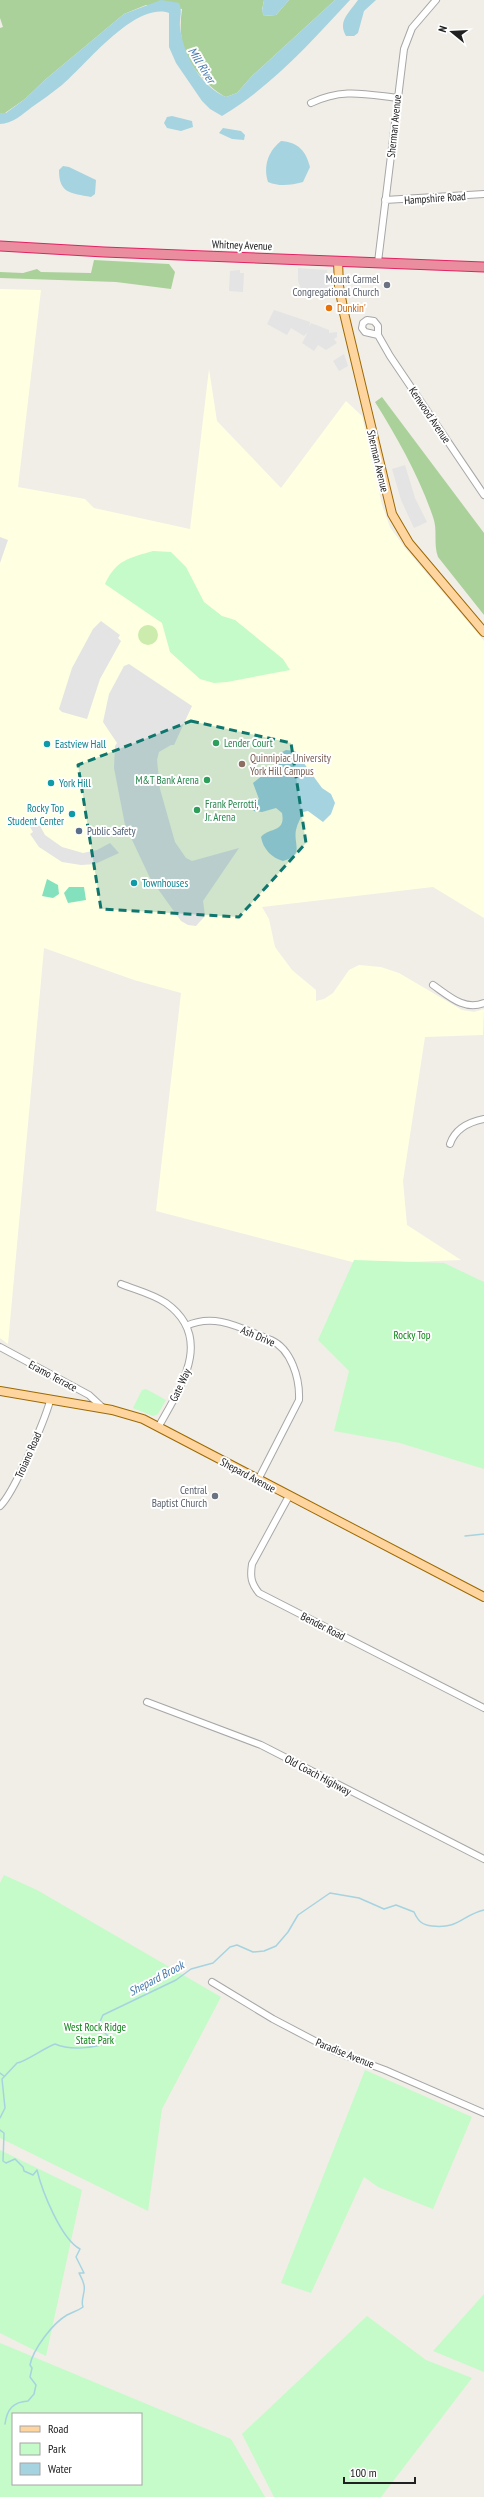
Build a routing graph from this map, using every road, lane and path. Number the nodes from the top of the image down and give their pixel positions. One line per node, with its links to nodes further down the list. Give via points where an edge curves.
1 (436, 0): 2 (street, Sherman Avenue, via 420,16 408,37 402,59)
2 (398, 98): 3 (street, via 346,92); 5 (street, Sherman Avenue)
3 (310, 104)
4 (484, 194): 5 (street, Hampshire Road)
5 (385, 200): 8 (street, Sherman Avenue)
6 (0, 246): 7 (highway, Whitney Avenue)
7 (338, 261): 8 (highway, Whitney Avenue); 12 (main road, Sherman Avenue, via 339,286 387,499 397,524 421,558)
8 (378, 262): 9 (highway, Whitney Avenue)
9 (484, 267)
10 (378, 335): 11 (street, Kenwood Avenue)
11 (484, 494)
12 (484, 632)
13 (433, 985): 14 (street, via 467,1006)
14 (484, 1003)
15 (484, 1119): 16 (street, via 458,1131)
16 (450, 1144)
17 (121, 1284): 18 (street, Gate Way, via 167,1303)
18 (186, 1326): 23 (street, Gate Way, via 191,1341 190,1363); 24 (street, Ash Drive, via 202,1320 219,1321 278,1343 287,1354 299,1391 298,1400)
19 (0, 1347): 22 (street, Eramo Terrace, via 89,1395)
20 (0, 1391): 21 (main road, Shepard Avenue)
21 (50, 1401): 22 (main road, Shepard Avenue); 26 (street, Troiano Road, via 10,1494)
22 (103, 1408): 23 (main road, Shepard Avenue, via 131,1414)
23 (159, 1426): 24 (main road, Shepard Avenue)
24 (258, 1480): 25 (main road, Shepard Avenue)
25 (289, 1496): 27 (main road, Shepard Avenue); 29 (street, Bender Road, via 252,1564 252,1585 259,1593)
26 (0, 1506)
27 (484, 1597)
28 (147, 1702): 30 (street, Old Coach Highway, via 261,1745)
29 (484, 1708)
30 (484, 1859)
31 (212, 1982): 32 (street, Paradise Avenue, via 273,2019 334,2051)
32 (484, 2113)

